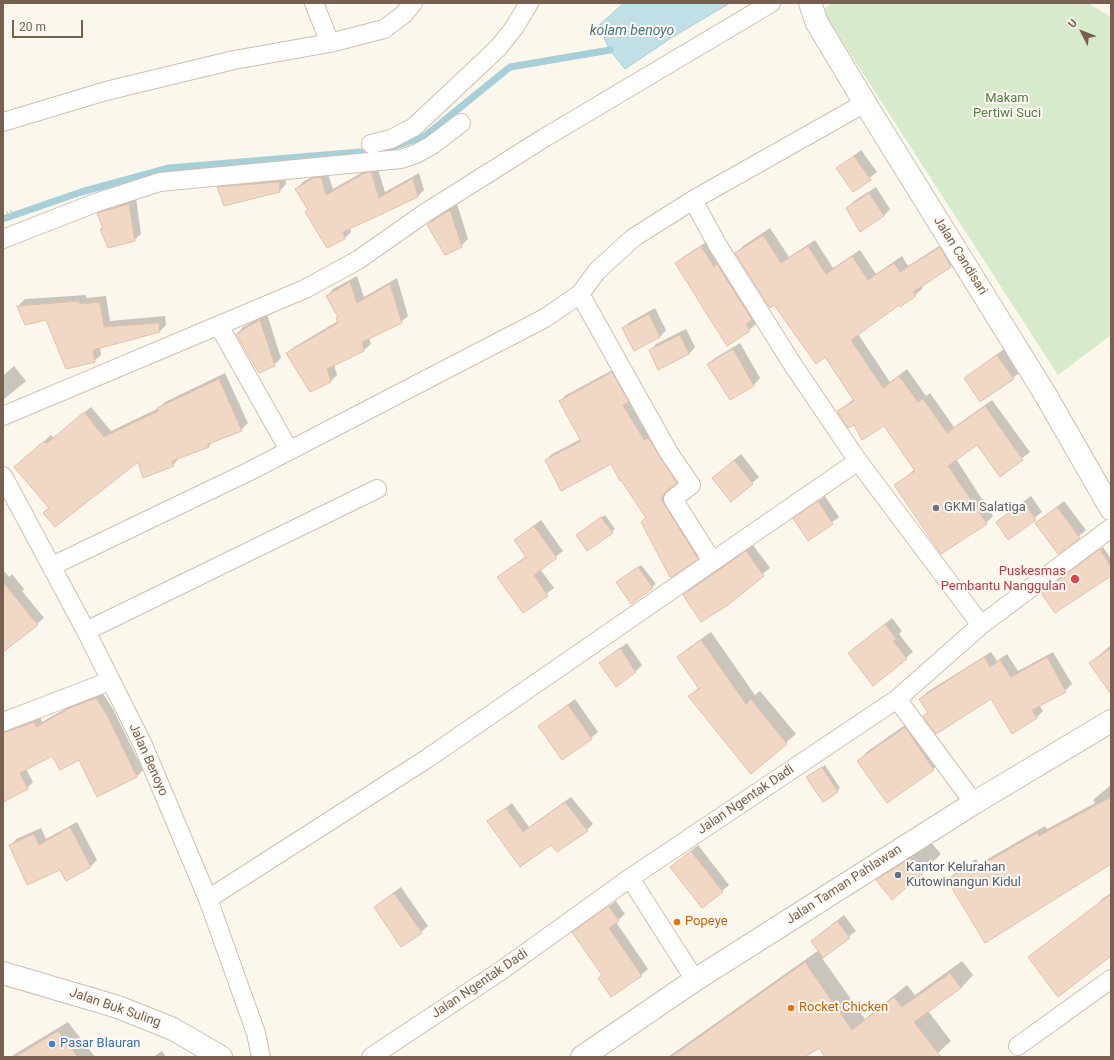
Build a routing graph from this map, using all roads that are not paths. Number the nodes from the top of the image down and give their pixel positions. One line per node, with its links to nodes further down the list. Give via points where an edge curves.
1 (314, 3): 6 (street)
2 (413, 3): 6 (street, via 403,15 384,29)
3 (529, 3): 10 (street, via 498,48)
4 (771, 3): 15 (street, via 530,146 425,213 358,260 305,290)
5 (810, 3): 7 (street, Jalan Candisari, via 817,23)
6 (330, 43): 8 (street, via 234,60 114,89)
7 (865, 103): 12 (street); 21 (street, Jalan Candisari, via 1045,394)
8 (3, 122)
9 (461, 123): 10 (street)
10 (420, 138): 11 (street); 13 (street, via 401,159 160,182 95,202)
11 (371, 144)
12 (693, 200): 14 (street, via 633,238 597,271); 18 (street, via 717,244 793,365)
13 (3, 239)
14 (580, 294): 17 (street, via 545,318); 23 (street, via 669,453 691,486 672,499)
15 (219, 326): 16 (street); 17 (street)
16 (3, 416)
17 (289, 450): 24 (street)
18 (858, 460): 23 (street); 25 (street)
19 (3, 476): 24 (street, Jalan Benoyo)
20 (377, 489): 26 (street)
21 (1111, 509)
22 (1111, 528): 25 (street, Jalan Ngentak Dadi)
23 (712, 561): 33 (street, via 428,758)
24 (52, 566): 26 (street, Jalan Benoyo)
25 (980, 625): 28 (street, Jalan Ngentak Dadi)
26 (86, 631): 27 (street, Jalan Benoyo)
27 (110, 681): 29 (street); 33 (street, Jalan Benoyo, via 143,745)
28 (897, 699): 31 (street); 32 (street, Jalan Ngentak Dadi)
29 (6, 715)
30 (1111, 721): 31 (street, Jalan Taman Pahlawan)
31 (974, 802): 36 (street, Jalan Taman Pahlawan)
32 (630, 878): 36 (street); 40 (street, Jalan Ngentak Dadi, via 502,970)
33 (208, 900): 39 (street, Jalan Benoyo, via 256,1033)
34 (3, 973): 38 (street, Jalan Buk Suling, via 125,1010 173,1029)
35 (1111, 979): 37 (street)
36 (695, 980): 41 (street, Jalan Taman Pahlawan)
37 (1018, 1046)
38 (221, 1057)
39 (261, 1057)
40 (371, 1057)
41 (582, 1057)

